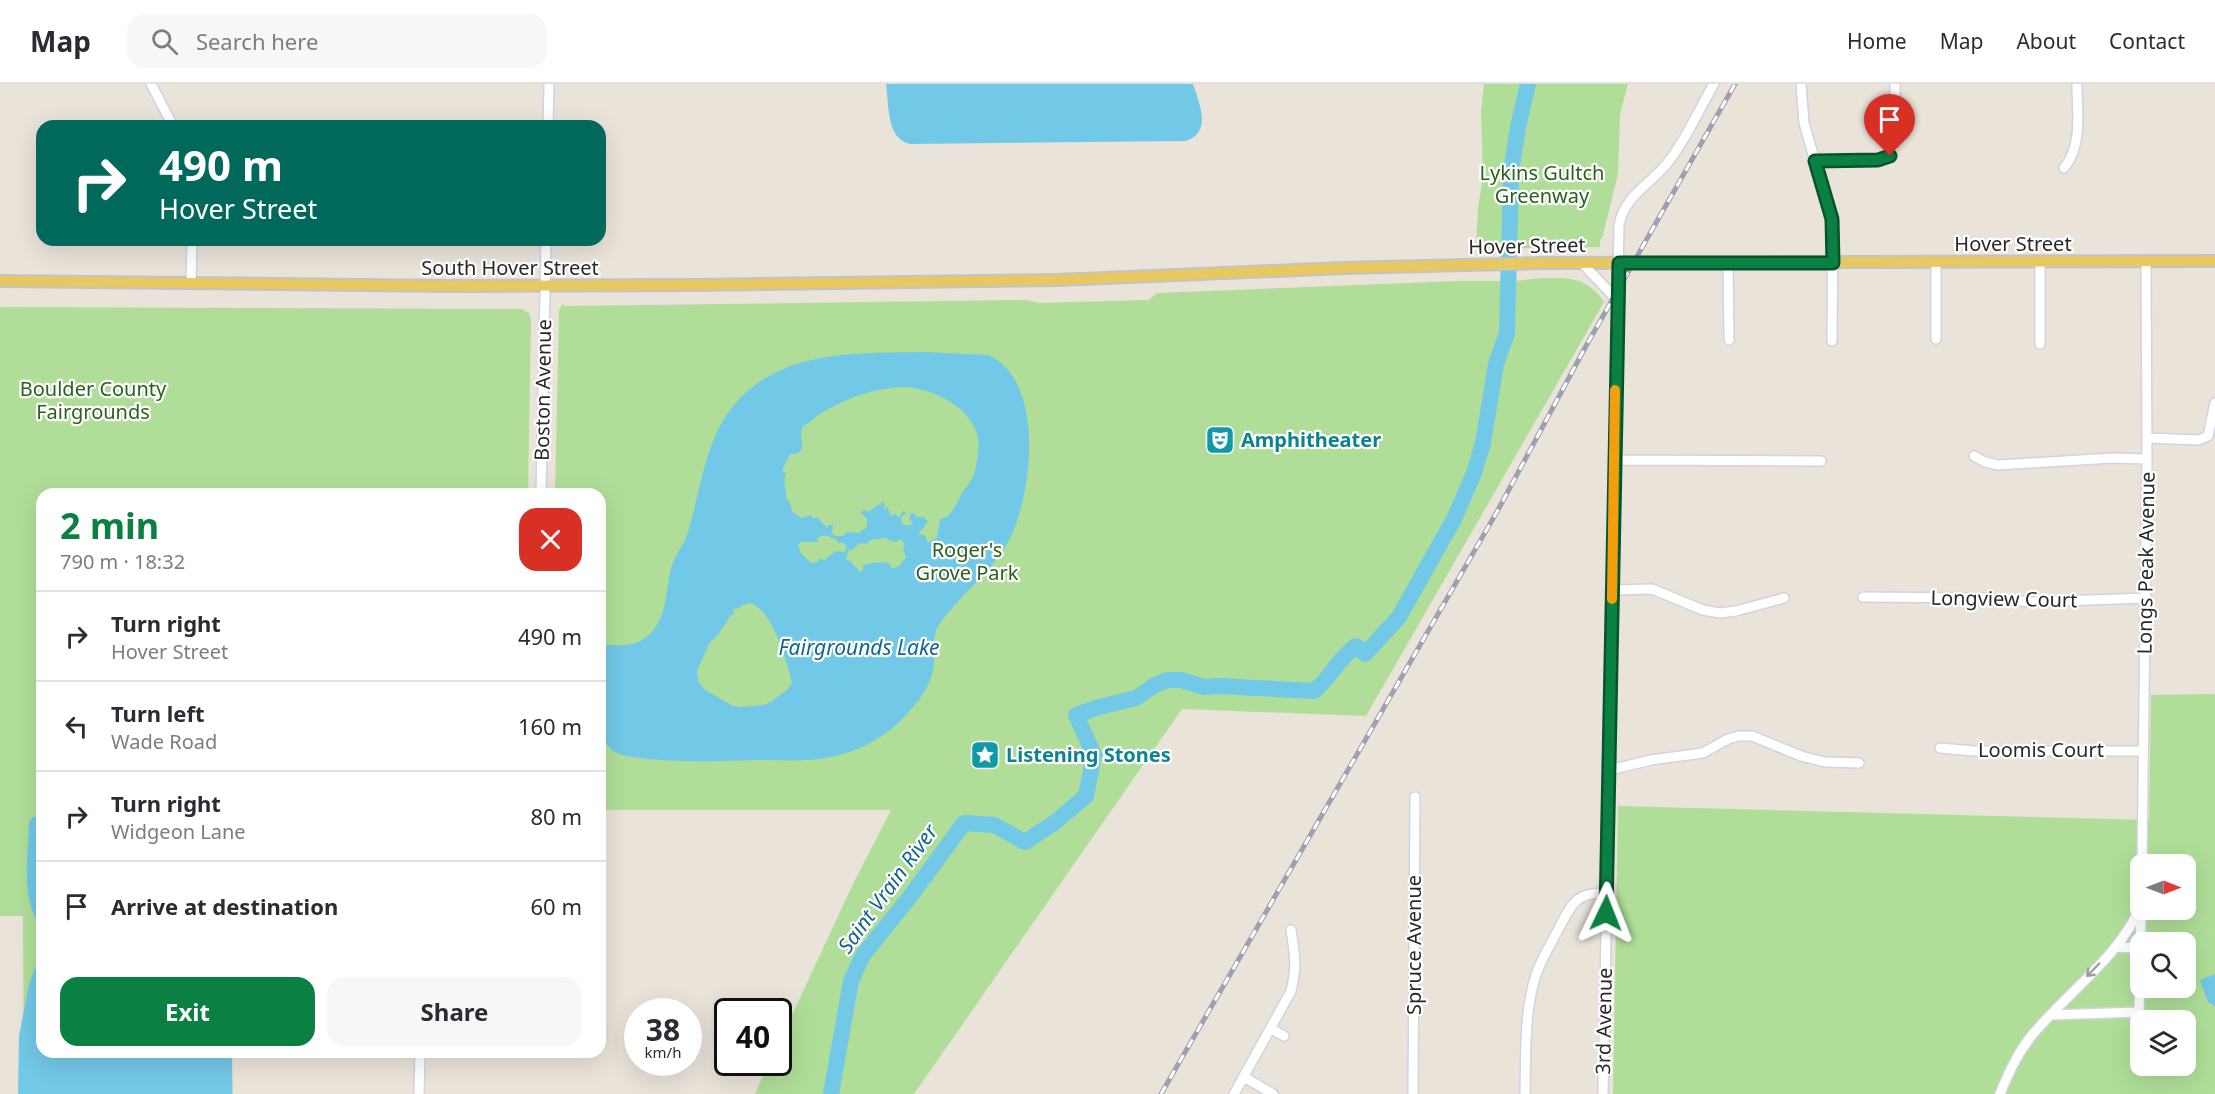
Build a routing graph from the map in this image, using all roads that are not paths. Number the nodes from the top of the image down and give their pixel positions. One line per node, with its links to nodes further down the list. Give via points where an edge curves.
1 (151, 84): 7 (street)
2 (549, 84): 8 (street)
3 (1714, 84): 18 (street, 3rd Avenue, via 1669,161 1626,205 1620,223)
4 (1801, 84): 9 (street, via 1803,119)
5 (1895, 84): 9 (street, via 1895,142 1890,156 1878,160)
6 (2077, 84): 10 (street, via 2076,141)
7 (170, 120)
8 (548, 120)
9 (1815, 161): 20 (street, via 1831,214)
10 (2064, 168)
11 (192, 246): 23 (street)
12 (546, 246): 24 (street, Boston Avenue)
13 (2215, 261): 16 (main road, Hover Street)
14 (1936, 262): 15 (main road, Hover Street); 20 (main road, Hover Street); 26 (street)
15 (2040, 262): 16 (main road, Hover Street); 29 (street)
16 (2146, 262): 31 (street, Longs Peak Avenue)
17 (1582, 263): 18 (main road, Hover Street); 21 (main road, Hover Street); 25 (street)
18 (1619, 263): 19 (main road, Hover Street); 25 (street, 3rd Avenue)
19 (1728, 263): 20 (main road, Hover Street); 27 (street)
20 (1833, 263): 28 (street)
21 (1020, 280): 24 (main road, South Hover Street)
22 (0, 281): 23 (main road, South Hover Street)
23 (191, 283): 24 (main road, South Hover Street)
24 (545, 286): 36 (street, Boston Avenue)
25 (1618, 301): 34 (street, 3rd Avenue)
26 (1936, 339)
27 (1729, 340)
28 (1833, 341)
29 (2040, 344)
30 (2215, 403): 31 (street, via 2208,436 2199,440)
31 (2147, 438): 33 (street, Longs Peak Avenue)
32 (1974, 456): 33 (street, via 1998,465)
33 (2147, 459): 40 (street, Longs Peak Avenue)
34 (1614, 460): 35 (street); 37 (street, 3rd Avenue)
35 (1821, 461)
36 (541, 488)
37 (1612, 590): 39 (street, via 1652,589 1720,613); 44 (street, 3rd Avenue)
38 (1863, 597): 40 (street, Longview Court, via 2031,602)
39 (1784, 598)
40 (2146, 598): 42 (street, Longs Peak Avenue)
41 (1940, 748): 42 (street, Loomis Court)
42 (2143, 751): 46 (street, Longs Peak Avenue)
43 (1859, 763): 44 (street, via 1825,762 1752,736 1739,736 1703,753 1651,759)
44 (1609, 770): 47 (street, 3rd Avenue)
45 (1415, 797): 61 (street, Spruce Avenue)
46 (2142, 854)
47 (1607, 894): 62 (street, via 1591,893 1572,904 1538,968 1528,1025); 63 (street, 3rd Avenue)
48 (2135, 920): 50 (street)
49 (1291, 930): 54 (street, via 1295,976)
50 (2115, 947): 51 (street); 53 (street, one-way to 53)
51 (2130, 948)
52 (2139, 998): 53 (street, via 2139,1015)
53 (2050, 1015): 64 (street, via 2018,1054)
54 (1271, 1029): 55 (street); 57 (street)
55 (1284, 1036)
56 (420, 1058): 58 (street)
57 (1244, 1077): 59 (street); 60 (street)
58 (419, 1094)
59 (1234, 1094)
60 (1273, 1094)
61 (1413, 1094)
62 (1525, 1094)
63 (1603, 1094)
64 (2000, 1094)

